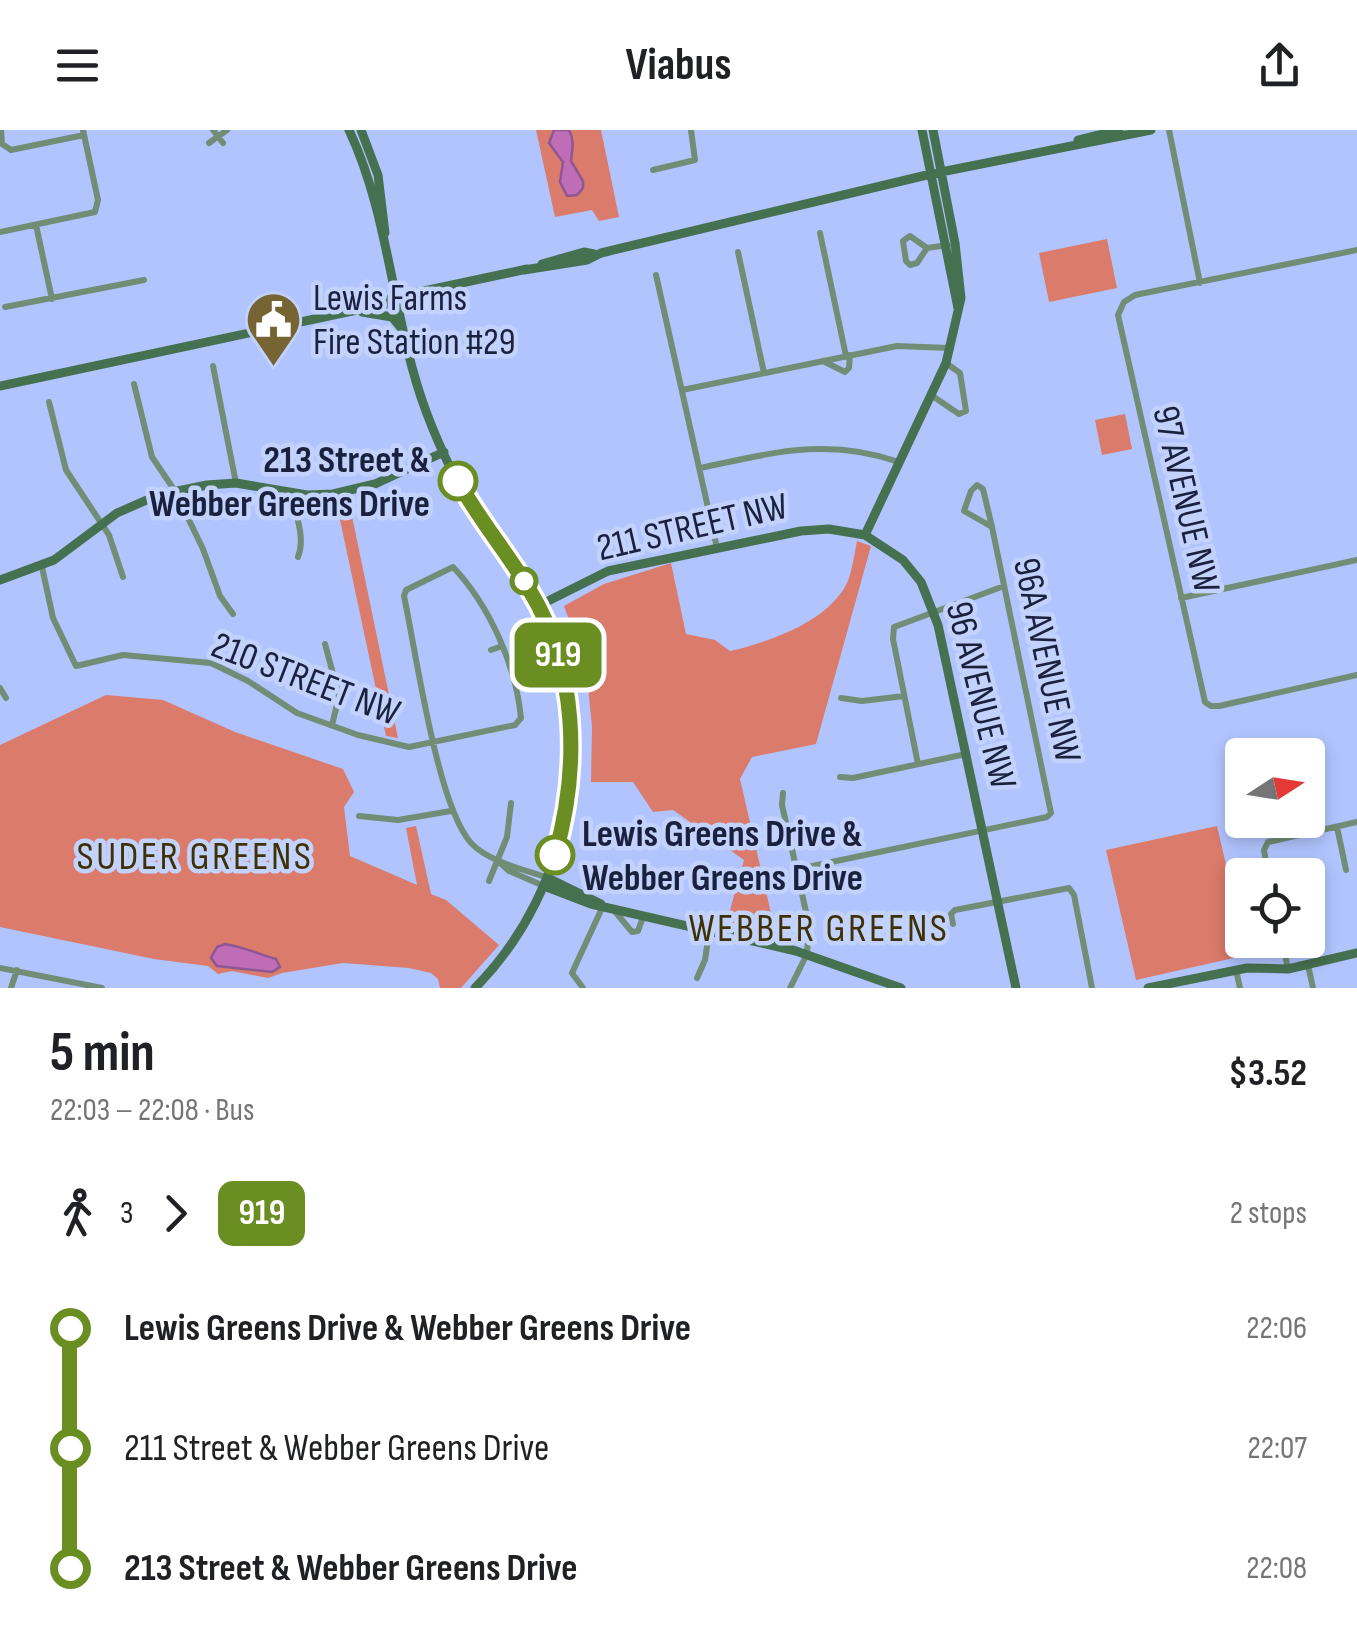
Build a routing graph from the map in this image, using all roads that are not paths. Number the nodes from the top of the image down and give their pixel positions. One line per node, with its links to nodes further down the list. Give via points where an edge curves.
1 (1, 130): 11 (street, via 11,150)
2 (348, 130): 21 (main road)
3 (361, 130): 21 (main road, via 381,190)
4 (691, 130): 15 (street, via 695,160)
5 (922, 130): 16 (main road)
6 (933, 130): 16 (main road)
7 (1118, 130): 14 (main road)
8 (1152, 130): 14 (main road)
9 (1169, 130): 27 (street)
10 (219, 131): 12 (street); 13 (street)
11 (84, 132): 17 (street, via 98,208)
12 (210, 143)
13 (223, 144)
14 (1067, 146): 16 (main road)
15 (653, 170)
16 (936, 173): 20 (main road); 29 (main road, via 587,260)
17 (36, 224): 18 (street); 28 (street)
18 (0, 232)
19 (820, 233): 35 (street)
20 (950, 244): 22 (street); 34 (main road, via 958,308)
21 (385, 246): 29 (main road)
22 (927, 248): 22 (street, via 912,237 903,241 910,265)
23 (1357, 250): 27 (street)
24 (738, 252): 39 (street)
25 (656, 275): 42 (street)
26 (144, 280): 28 (street)
27 (1200, 282): 61 (street, 97 AVENUE NW, via 1135,296 1118,315)
28 (52, 299): 30 (street)
29 (396, 299): 31 (main road); 32 (main road); 33 (main road)
30 (5, 307)
31 (337, 314): 32 (main road); 33 (main road, via 385,315)
32 (272, 326): 40 (main road)
33 (404, 335): 45 (main road)
34 (951, 348): 35 (street, via 909,345); 37 (main road)
35 (848, 355): 36 (street); 36 (street, via 844,372)
36 (822, 361): 39 (street)
37 (946, 363): 43 (main road); 43 (street, via 960,374 966,411 959,414)
38 (213, 366): 48 (street)
39 (764, 373): 42 (street)
40 (0, 383)
41 (134, 384): 49 (street, via 149,450)
42 (682, 390): 47 (street)
43 (930, 395): 46 (main road)
44 (49, 402): 51 (street, via 66,470)
45 (444, 452): 50 (main road, via 361,488); 62 (main road)
46 (899, 462): 47 (street, via 828,446); 53 (main road)
47 (700, 468): 54 (street)
48 (236, 483): 49 (main road); 50 (main road)
49 (175, 490): 51 (main road, via 135,503); 64 (street)
50 (291, 493): 55 (street)
51 (102, 524): 57 (main road); 58 (street)
52 (992, 527): 52 (street, 96A AVENUE NW, via 983,489 977,485 964,511); 60 (street, 96A AVENUE NW)
53 (864, 535): 54 (main road, 211 STREET NW, via 812,528); 63 (main road, 96 AVENUE NW, via 914,572)
54 (717, 548): 62 (main road, 211 STREET NW, via 608,572)
55 (298, 557)
56 (1357, 560): 61 (street)
57 (42, 566): 59 (main road); 73 (street, 210 STREET NW, via 54,618 76,666 123,654 212,664 297,713)
58 (124, 578)
59 (0, 580)
60 (1004, 586): 63 (street); 84 (street, 96A AVENUE NW, via 1051,804 1047,817)
61 (1181, 598): 68 (street, 97 AVENUE NW, via 1202,696 1211,706)
62 (538, 606): 90 (main road, via 560,662 572,748 568,799)
63 (934, 612): 70 (street, via 894,627); 75 (main road, 96 AVENUE NW)
64 (233, 614)
65 (325, 644): 73 (street, via 339,696)
66 (502, 646): 67 (street); 74 (street, 210 STREET NW, via 520,722); 74 (street, via 484,610 449,568 406,590)
67 (491, 650)
68 (1357, 676)
69 (0, 688): 71 (street)
70 (904, 696): 72 (street); 76 (street)
71 (6, 698)
72 (841, 698)
73 (332, 724): 74 (street, 210 STREET NW, via 386,743)
74 (435, 743): 80 (street)
75 (967, 754): 76 (street); 84 (main road, 96 AVENUE NW)
76 (918, 764): 77 (street)
77 (840, 778)
78 (783, 793): 87 (street)
79 (511, 803): 86 (street)
80 (451, 811): 81 (street, via 398,820); 86 (street, via 472,843)
81 (359, 816)
82 (1357, 822): 83 (street)
83 (1337, 827): 85 (street, via 1266,843); 88 (street)
84 (983, 830): 87 (street); 91 (main road, 96 AVENUE NW)
85 (1265, 858)
86 (497, 860): 89 (street); 90 (street, via 509,871)
87 (798, 869): 97 (street, via 809,925)
88 (1346, 870)
89 (489, 880)
90 (546, 882): 92 (main road); 109 (main road, via 506,952)
91 (998, 900): 94 (street, via 953,911); 113 (main road, 96 AVENUE NW); 114 (street, via 1069,888)
92 (608, 907): 93 (main road); 93 (street, via 632,932); 110 (street, via 572,973)
93 (643, 917): 95 (main road)
94 (953, 924)
95 (709, 932): 97 (main road); 104 (street)
96 (1357, 953): 99 (main road)
97 (807, 954): 105 (main road); 111 (street)
98 (1286, 958): 101 (street)
99 (1308, 965): 101 (main road); 117 (street)
100 (0, 968): 102 (street)
101 (1288, 969): 103 (main road)
102 (17, 970): 107 (street); 108 (street)
103 (1236, 970): 106 (main road); 116 (street)
104 (697, 978)
105 (888, 986): 112 (main road)
106 (1167, 986): 115 (main road)
107 (10, 988)
108 (102, 988)
109 (475, 988)
110 (583, 988)
111 (790, 988)
112 (901, 988)
113 (1016, 988)
114 (1092, 988)
115 (1148, 988)
116 (1240, 988)
117 (1314, 988)

